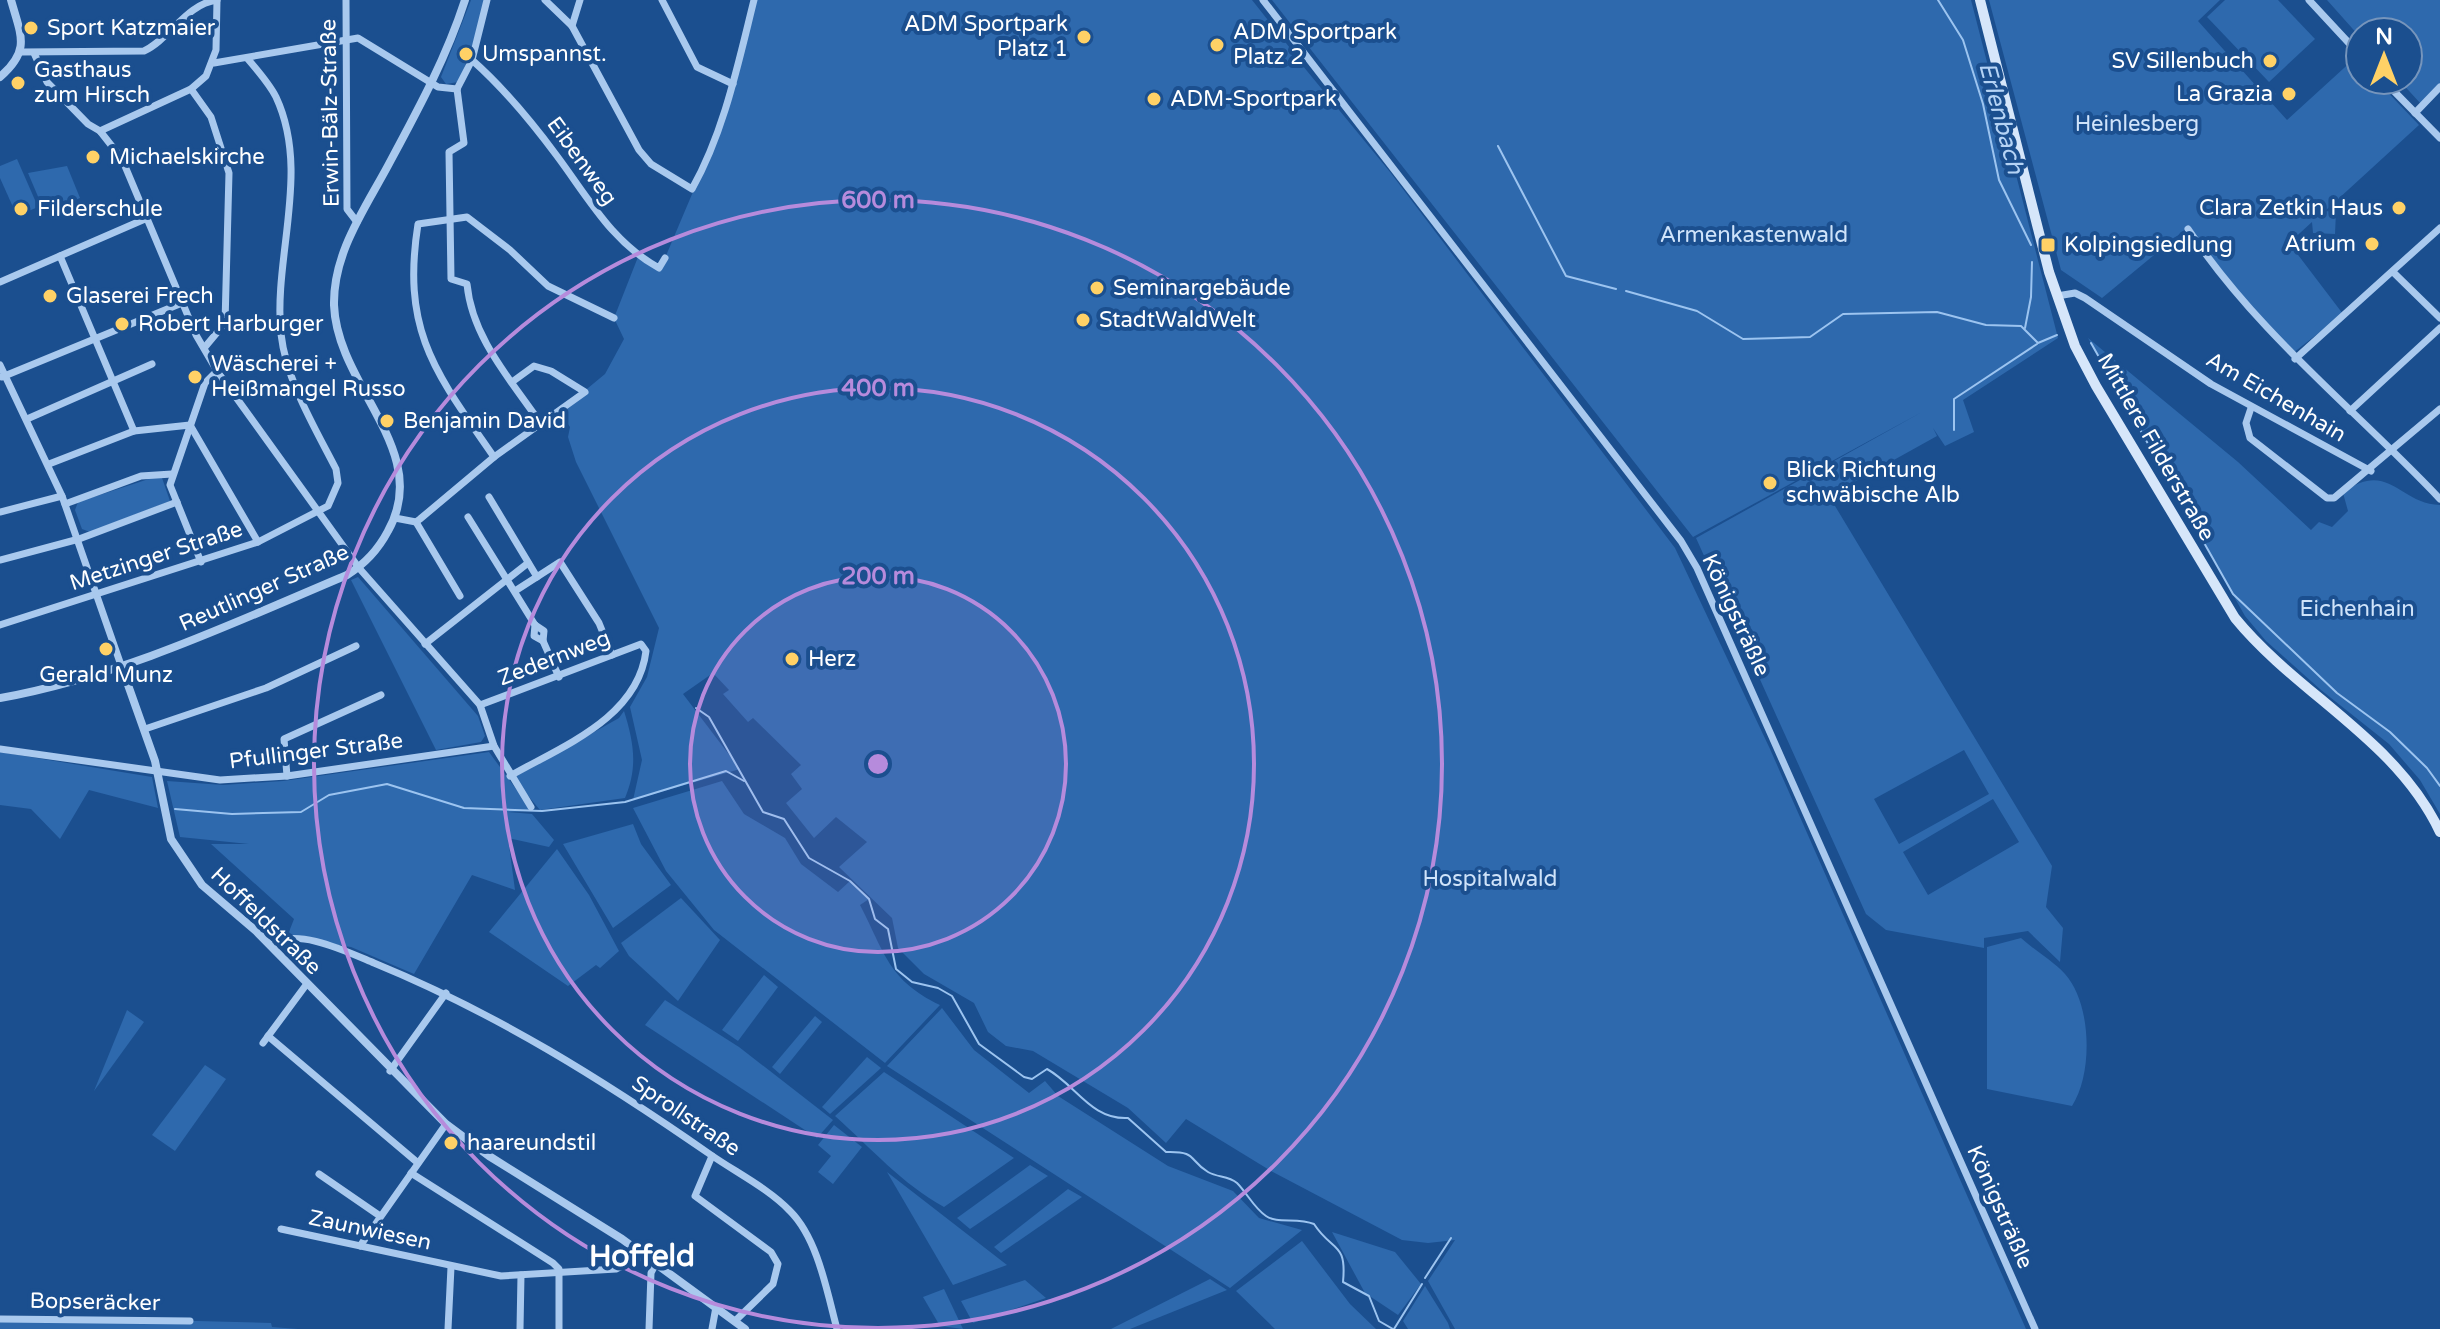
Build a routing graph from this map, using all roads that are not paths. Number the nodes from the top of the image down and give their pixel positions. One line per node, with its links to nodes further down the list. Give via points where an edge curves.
1 (11, 0): 16 (street)
2 (217, 0): 17 (street, via 186,16 144,51); 20 (street)
3 (346, 0): 14 (street, Erwin-Bälz-Straße)
4 (465, 0): 22 (street, Reutlinger Straße)
5 (487, 0): 19 (street)
6 (545, 0): 13 (street)
7 (580, 0): 13 (street)
8 (662, 0): 23 (street, via 697,67)
9 (754, 0): 23 (street)
10 (1263, 0): 131 (street, Königsträßle, via 1697,568)
11 (1980, 0): 40 (main road, Mittlere Filderstraße)
12 (2309, 0): 15 (street)
13 (572, 26): 23 (street, via 639,150 651,164 692,189)
14 (346, 38): 18 (street); 22 (street, via 358,38); 33 (street, Erwin-Bälz-Straße, via 347,209)
15 (2344, 38)
16 (22, 52): 17 (street); 21 (street)
17 (34, 53): 29 (street, via 52,88)
18 (247, 58): 20 (street); 71 (street, via 275,95 284,117 290,212 281,334 294,380 336,469 335,496)
19 (472, 60): 26 (street); 37 (street, Eibenweg, via 526,115 608,228 638,257 659,268)
20 (214, 63): 25 (street)
21 (0, 77)
22 (431, 84): 26 (street); 33 (street, Reutlinger Straße)
23 (733, 84)
24 (2440, 87): 28 (street)
25 (191, 89): 29 (street); 46 (street, via 211,117 230,187 225,323)
26 (457, 89): 31 (street, via 464,143 449,152)
27 (2399, 96): 28 (street)
28 (2415, 113): 30 (street)
29 (100, 131): 32 (street, via 122,159)
30 (2438, 132)
31 (450, 217): 42 (street, via 467,217 548,286); 53 (street, via 451,279 467,284 477,326); 62 (street, via 418,224 412,268 415,315 434,365)
32 (145, 219): 36 (street); 41 (street)
33 (357, 222): 73 (street, Reutlinger Straße, via 338,269 335,319 348,364 398,458)
34 (2440, 228): 38 (street)
35 (2188, 229): 47 (street)
36 (60, 256): 39 (street); 45 (street)
37 (665, 258)
38 (2393, 272): 43 (street); 47 (street)
39 (0, 282)
40 (2057, 296): 54 (street, Am Eichenhain, via 2075,293 2085,298); 102 (main road, Mittlere Filderstraße, via 2096,386 2235,618 2261,647 2395,763)
41 (182, 303): 45 (street); 46 (street)
42 (614, 318)
43 (2440, 318)
44 (2440, 328): 56 (street)
45 (96, 339): 51 (street); 52 (street)
46 (205, 347): 50 (street)
47 (2295, 359): 56 (street)
48 (152, 364): 52 (street)
49 (0, 365): 51 (street, Hoffeldstraße)
50 (217, 371): 59 (street, via 205,383); 71 (street)
51 (2, 377): 57 (street, Hoffeldstraße)
52 (114, 382): 57 (street); 60 (street)
53 (512, 382): 58 (street); 58 (street, via 534,366 585,392)
54 (2251, 408): 64 (street, Am Eichenhain); 64 (street, via 2246,423 2250,438 2327,498)
55 (2440, 409): 61 (street)
56 (2350, 411): 61 (street)
57 (27, 419): 63 (street, Hoffeldstraße)
58 (541, 424): 62 (street)
59 (190, 425): 60 (street); 65 (street); 76 (street)
60 (134, 431): 63 (street)
61 (2394, 451): 64 (street); 67 (street)
62 (494, 457): 74 (street)
63 (49, 464): 68 (street, Hoffeldstraße)
64 (2371, 471)
65 (172, 474): 68 (street, via 141,476); 69 (street)
66 (489, 497): 79 (street)
67 (2440, 499)
68 (64, 500): 70 (street); 75 (street, Hoffeldstraße)
69 (177, 502): 75 (street); 78 (street)
70 (0, 512)
71 (320, 512): 76 (street, Metzinger Straße); 80 (street)
72 (468, 517): 82 (street)
73 (395, 518): 74 (street); 80 (street, Reutlinger Straße)
74 (416, 522): 85 (street)
75 (79, 539): 77 (street); 84 (street, Hoffeldstraße)
76 (258, 542): 78 (street, Metzinger Straße)
77 (0, 560)
78 (201, 562): 84 (street, Metzinger Straße)
79 (528, 563): 81 (street); 82 (street)
80 (359, 568): 87 (street); 90 (street, Reutlinger Straße)
81 (537, 577): 83 (street); 89 (street, via 560,562 599,623)
82 (507, 581): 83 (street); 87 (street)
83 (515, 591): 91 (street, via 544,631 543,641)
84 (98, 593): 86 (street, Metzinger Straße); 90 (street, Hoffeldstraße)
85 (460, 596)
86 (0, 625)
87 (425, 644): 94 (street)
88 (356, 646): 95 (street, via 266,688)
89 (612, 655): 91 (street, Zedernweg); 100 (street, Zedernweg, via 641,644 646,651 640,677 617,710)
90 (122, 668): 93 (street, Reutlinger Straße); 95 (street, Hoffeldstraße)
91 (559, 677): 94 (street, Zedernweg)
92 (381, 695): 99 (street, via 284,739)
93 (0, 698)
94 (480, 705): 96 (street)
95 (145, 729): 98 (street, Hoffeldstraße)
96 (494, 746): 99 (street, Pfullinger Straße); 100 (street)
97 (0, 749): 98 (street, Pfullinger Straße)
98 (158, 774): 99 (street, Pfullinger Straße, via 220,780); 103 (street, Hoffeldstraße, via 169,832 188,869)
99 (287, 776)
100 (510, 776): 101 (street)
101 (531, 807)
102 (2440, 832)
103 (271, 946): 104 (street, Hoffeldstraße); 105 (street, Sprollstraße, via 287,937 327,945)
104 (306, 985): 106 (street, Hoffeldstraße); 109 (street, via 265,1040)
105 (446, 993): 106 (street); 108 (street, Sprollstraße, via 572,1062)
106 (390, 1071): 107 (street, Hoffeldstraße)
107 (446, 1124): 109 (street); 115 (street, Hoffeldstraße)
108 (712, 1156): 123 (street, via 695,1196 771,1252 778,1264 773,1284); 130 (street, Sprollstraße, via 799,1222)
109 (418, 1163): 110 (street)
110 (411, 1173): 112 (street); 118 (street, via 553,1263)
111 (319, 1174): 112 (street)
112 (380, 1216): 114 (street)
113 (281, 1229): 114 (street, Zaunwiesen)
114 (360, 1246): 117 (street, Zaunwiesen)
115 (645, 1255): 116 (street, Hoffeldstraße); 118 (street, Zaunwiesen, via 616,1269)
116 (656, 1263): 120 (street, Hoffeldstraße); 127 (street)
117 (451, 1267): 119 (street, Zaunwiesen, via 484,1275); 124 (street, Zaunwiesen)
118 (559, 1274): 119 (street, Zaunwiesen); 126 (street)
119 (521, 1275): 125 (street)
120 (716, 1307): 123 (street, Hoffeldstraße); 128 (street)
121 (0, 1319): 122 (street, Bopseräcker)
122 (190, 1321)
123 (735, 1321): 129 (street, Hoffeldstraße)
124 (448, 1329)
125 (520, 1329)
126 (559, 1329)
127 (649, 1329)
128 (712, 1329)
129 (745, 1329)
130 (837, 1329)
131 (2035, 1329)

